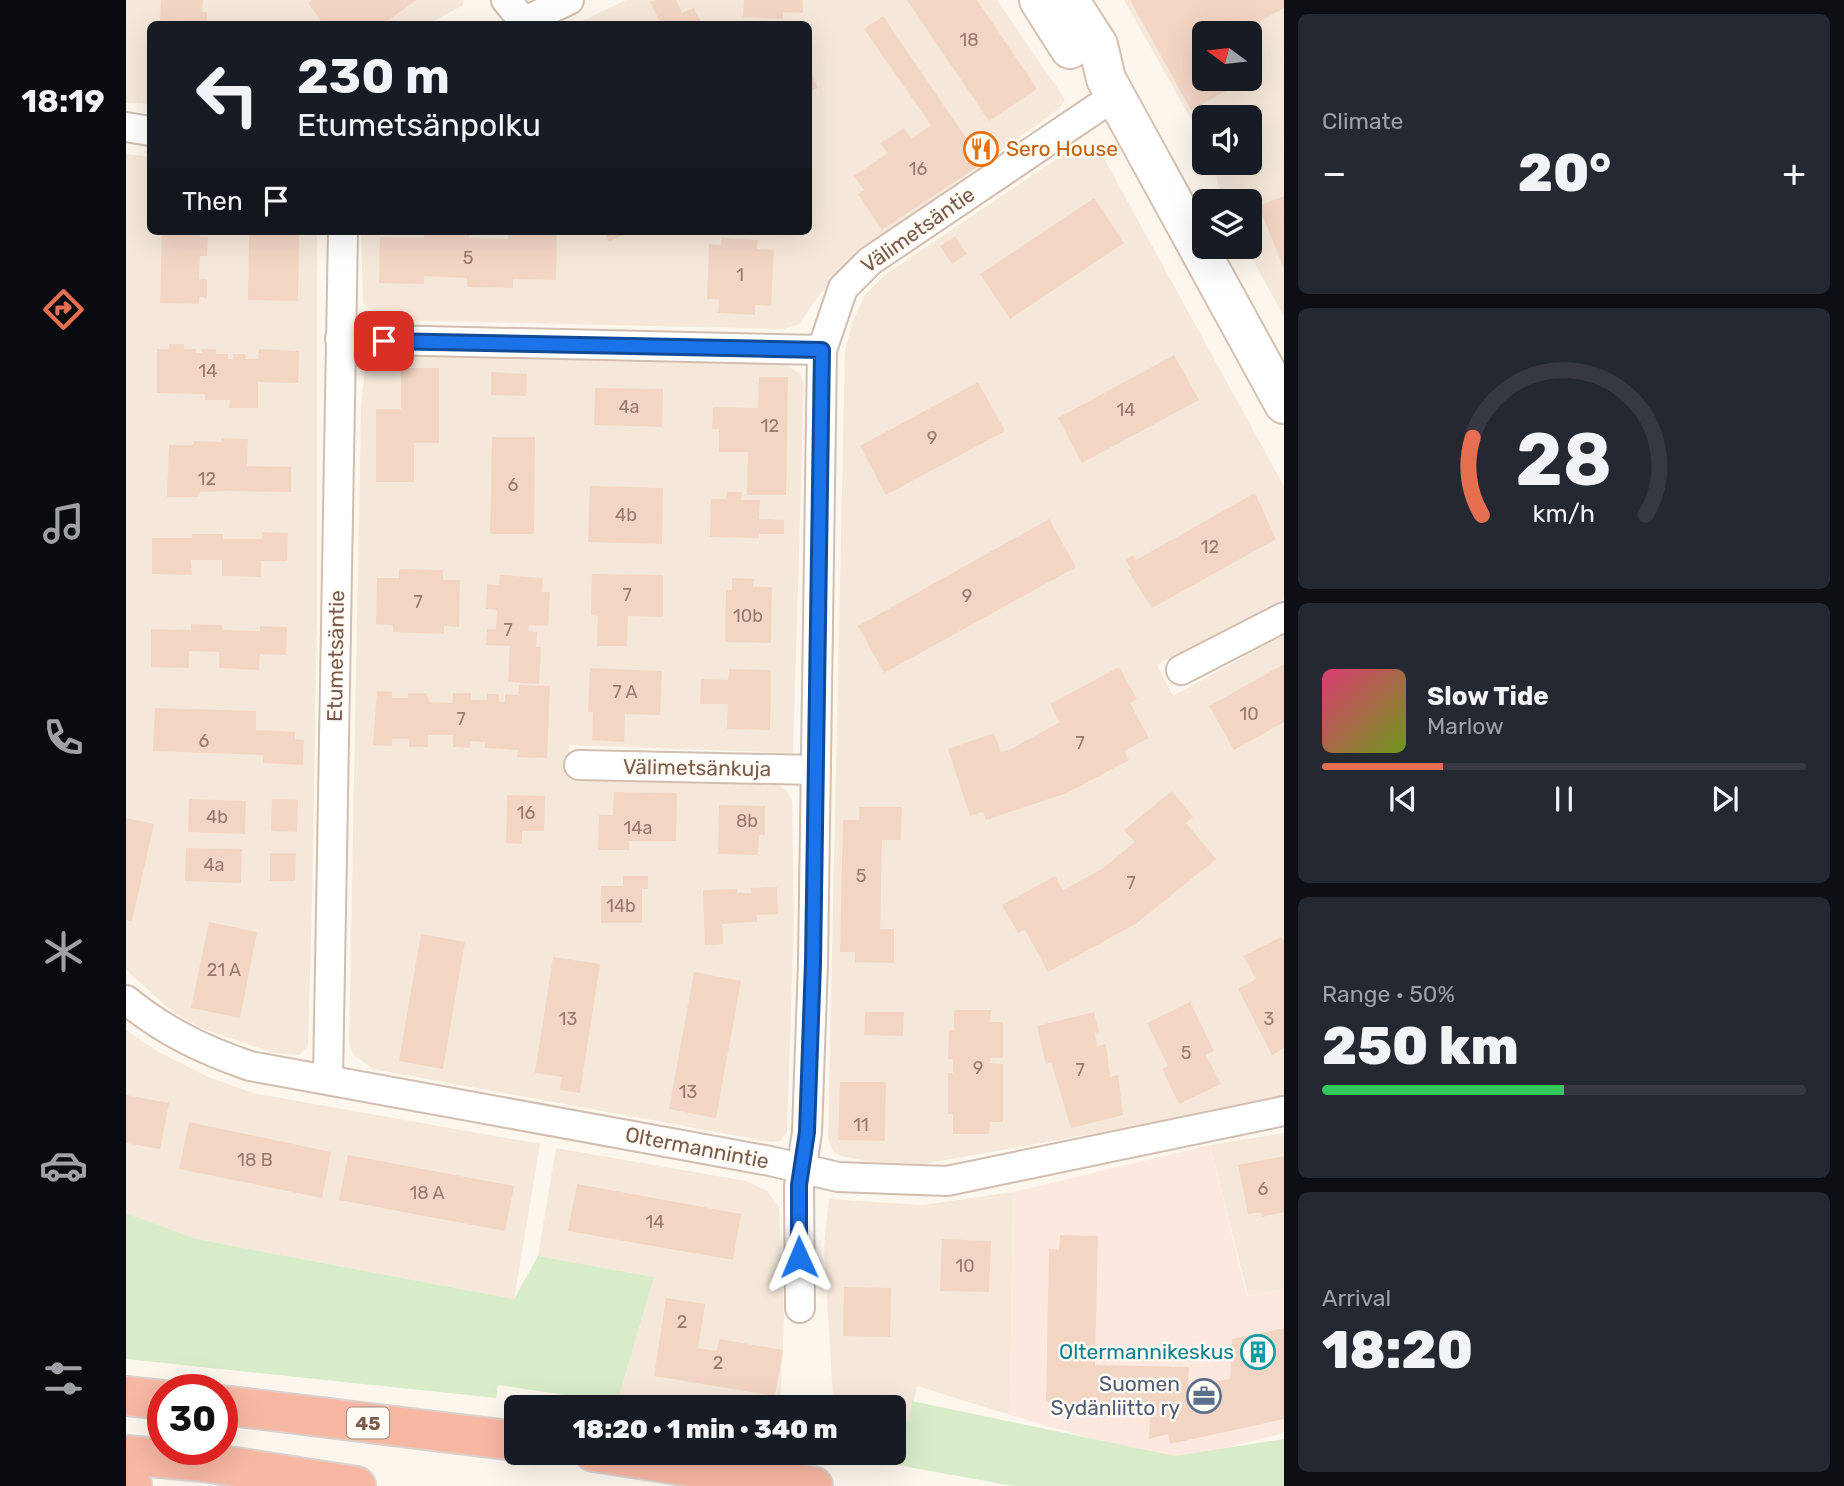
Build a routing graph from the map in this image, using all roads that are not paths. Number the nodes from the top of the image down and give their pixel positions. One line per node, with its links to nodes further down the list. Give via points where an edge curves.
1 (506, 0): 5 (street)
2 (569, 0): 6 (street)
3 (1039, 0): 7 (street, via 1078,60)
4 (1069, 0): 7 (street, via 1098,45)
5 (520, 21)
6 (525, 21)
7 (1111, 87): 12 (street, Välimetsäntie, via 870,261 843,288); 13 (street)
8 (126, 127): 9 (street)
9 (147, 130)
10 (343, 235): 11 (street, Etumetsäntie)
11 (341, 339): 12 (street); 19 (street, Etumetsäntie)
12 (822, 350): 17 (street, Välimetsäntie)
13 (1284, 404)
14 (1284, 617): 15 (street)
15 (1181, 670)
16 (579, 765): 17 (street, Välimetsänkuja)
17 (816, 770): 21 (street, Välimetsäntie)
18 (126, 1000): 19 (street, Oltermannintie, via 153,1022 211,1052 250,1066)
19 (328, 1080): 21 (street, Oltermannintie)
20 (1284, 1111): 21 (street, Oltermannintie, via 947,1181 838,1177)
21 (804, 1170): 22 (street, Välimetsäntie, via 799,1206)
22 (800, 1308)
23 (126, 1396): 24 (highway)
24 (147, 1398)
25 (238, 1407): 26 (highway, 45)
26 (504, 1440)
27 (126, 1455): 31 (highway)
28 (678, 1465): 32 (highway)
29 (126, 1486): 30 (highway)
30 (132, 1486)
31 (356, 1486)
32 (813, 1486)

